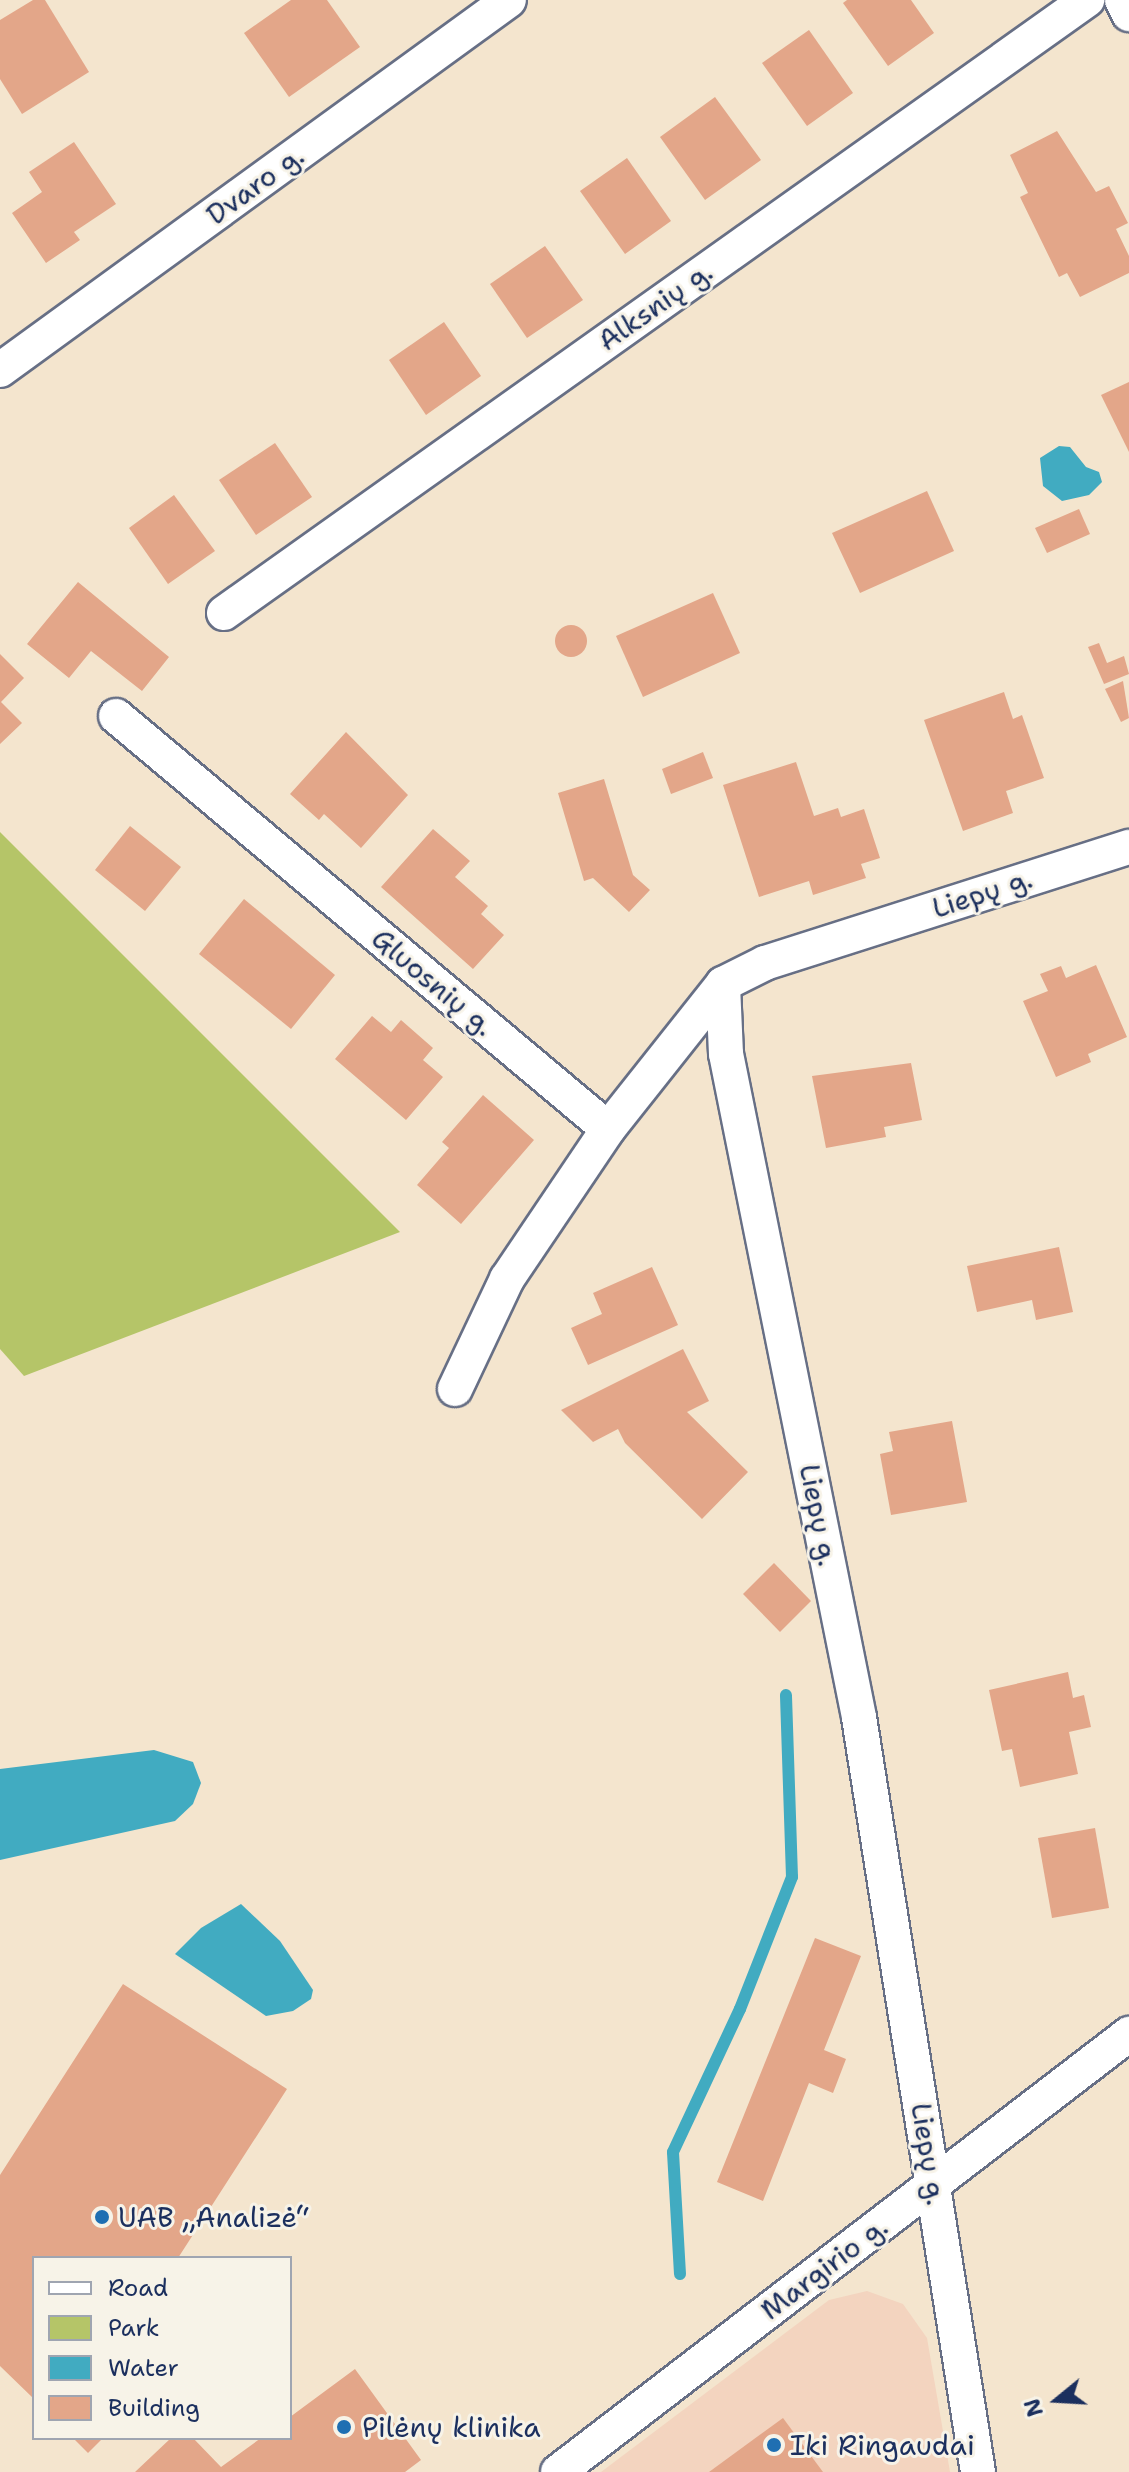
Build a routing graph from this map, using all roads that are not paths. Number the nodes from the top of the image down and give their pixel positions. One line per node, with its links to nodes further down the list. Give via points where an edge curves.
1 (509, 0): 5 (street, Dvaro g.)
2 (1087, 0): 6 (street, Alksnių g.)
3 (1122, 0): 4 (street)
4 (1129, 14)
5 (0, 370)
6 (224, 613)
7 (116, 716): 10 (street, Gluosnių g.)
8 (1129, 847): 9 (street, Liepų g., via 765,963)
9 (723, 984): 10 (street); 13 (street, Liepų g., via 726,1054 859,1717)
10 (608, 1129): 11 (street, via 507,1279)
11 (455, 1389)
12 (1129, 2034): 13 (street, Margirio g.)
13 (934, 2184): 14 (street, Margirio g.); 15 (street, Liepų g.)
14 (558, 2472)
15 (978, 2472)

